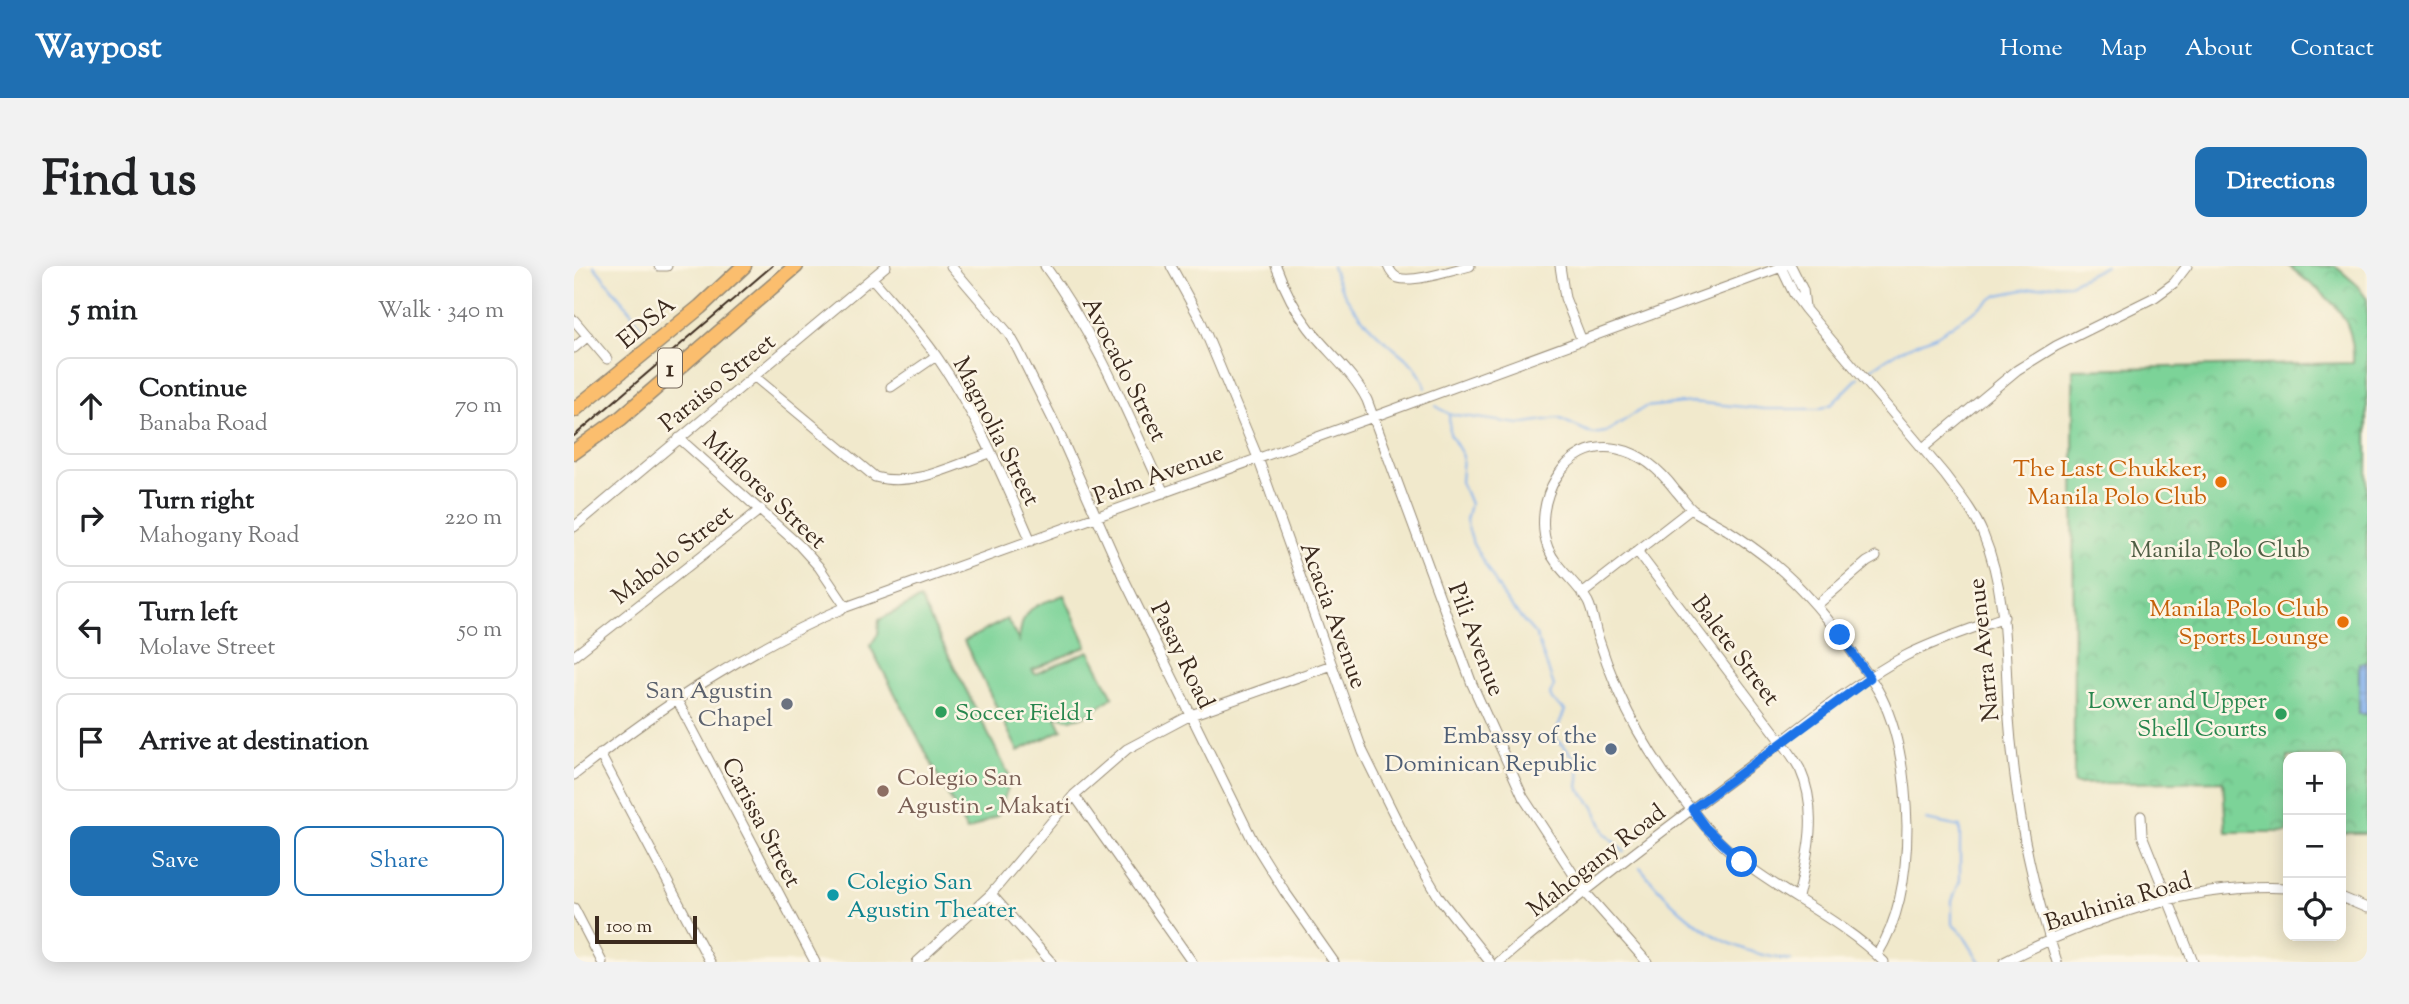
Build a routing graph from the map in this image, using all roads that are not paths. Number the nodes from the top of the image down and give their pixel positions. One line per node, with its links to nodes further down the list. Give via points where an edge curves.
1 (659, 266): 2 (street)
2 (667, 266)
3 (735, 266): 29 (highway, 1, via 593,387)
4 (744, 266): 20 (highway, EDSA / 1)
5 (755, 266): 20 (highway)
6 (787, 266): 19 (highway)
7 (796, 266): 19 (highway, 1)
8 (886, 266): 18 (street, Paraiso Street)
9 (951, 266): 39 (street, Pasay Road, via 1005,330)
10 (1045, 266): 36 (street, Avocado Street, via 1089,333)
11 (1171, 266): 35 (street, Acacia Avenue, via 1200,319)
12 (1276, 266): 30 (street, Pili Avenue, via 1308,327 1357,382)
13 (1388, 266): 14 (street, via 1398,278 1409,279)
14 (1470, 266)
15 (1560, 266): 23 (street, via 1565,298)
16 (1785, 266): 23 (street, Palm Avenue); 32 (street, Narra Avenue, via 1794,294 1805,309)
17 (2187, 266): 32 (street, via 2174,284 2155,297 2017,370)
18 (872, 278): 25 (street, Magnolia Street); 27 (street, Paraiso Street)
19 (764, 291): 33 (highway, EDSA / 1)
20 (700, 307): 29 (highway, EDSA / 1)
21 (574, 320): 22 (street)
22 (588, 336): 24 (street); 26 (street)
23 (1582, 341): 30 (street, Palm Avenue)
24 (574, 348)
25 (936, 356): 28 (street); 34 (street, Magnolia Street)
26 (607, 359)
27 (755, 377): 31 (street, Paraiso Street); 34 (street, via 875,477 911,480)
28 (891, 387)
29 (574, 410)
30 (1373, 418): 35 (street, Palm Avenue); 60 (street, Pili Avenue, via 1472,684 1523,797)
31 (679, 438): 37 (street, Milflores Street); 40 (street, Paraiso Street)
32 (1923, 448): 47 (street, Narra Avenue, via 1977,521 1994,562)
33 (574, 452)
34 (990, 453): 41 (street, Magnolia Street)
35 (1258, 458): 36 (street, Palm Avenue); 49 (street, Acacia Avenue)
36 (1164, 493): 39 (street, Palm Avenue)
37 (761, 509): 46 (street, Milflores Street, via 819,566); 48 (street, Mabolo Street)
38 (1691, 509): 42 (street); 44 (street, via 1665,477 1637,455 1602,447 1575,457 1556,477 1543,524 1549,551); 45 (street, via 1771,561)
39 (1097, 517): 41 (street, Palm Avenue); 52 (street, Pasay Road)
40 (574, 527)
41 (1031, 541): 46 (street, Palm Avenue)
42 (1637, 551): 44 (street); 53 (street, Balete Street)
43 (1876, 557): 45 (street)
44 (1582, 594): 57 (street, via 1631,718)
45 (1817, 605): 50 (street)
46 (846, 607): 51 (street, Palm Avenue)
47 (2004, 617): 50 (street, Mahogany Road, via 1905,656); 67 (street, Narra Avenue, via 2017,792 2033,883)
48 (574, 656)
49 (1332, 665): 52 (street); 76 (street, Acacia Avenue, via 1363,752 1414,855 1440,899)
50 (1870, 678): 53 (street, Mahogany Road); 68 (street, via 1890,721 1906,787 1906,867 1895,916)
51 (676, 698): 54 (street, Palm Avenue); 71 (street, Carissa Street)
52 (1191, 716): 56 (street, via 1127,749); 75 (street, Pasay Road, via 1252,839)
53 (1782, 741): 57 (street, Mahogany Road); 62 (street, Balete Street, via 1800,769 1810,812 1808,852)
54 (600, 754): 55 (street, Palm Avenue); 70 (street)
55 (574, 775)
56 (1074, 795): 61 (street); 74 (street)
57 (1692, 809): 60 (street, Mahogany Road); 62 (street, via 1742,862)
58 (2141, 817): 64 (street, via 2142,835)
59 (2283, 888): 64 (street, Bauhinia Road, via 2240,888)
60 (1585, 892): 77 (street, Mahogany Road); 78 (street, Pili Avenue)
61 (992, 894): 72 (street); 73 (street)
62 (1798, 897): 68 (street)
63 (2346, 899): 66 (street)
64 (2169, 901): 67 (street, Bauhinia Road); 82 (street)
65 (574, 908): 69 (street)
66 (2367, 908)
67 (2050, 940): 80 (street, Bauhinia Road); 81 (street, Narra Avenue)
68 (1877, 954): 79 (street)
69 (602, 962)
70 (710, 962)
71 (815, 962)
72 (918, 962)
73 (1052, 962)
74 (1192, 962)
75 (1334, 962)
76 (1490, 962)
77 (1499, 962)
78 (1647, 962)
79 (1884, 962)
80 (2004, 962)
81 (2057, 962)
82 (2193, 962)

